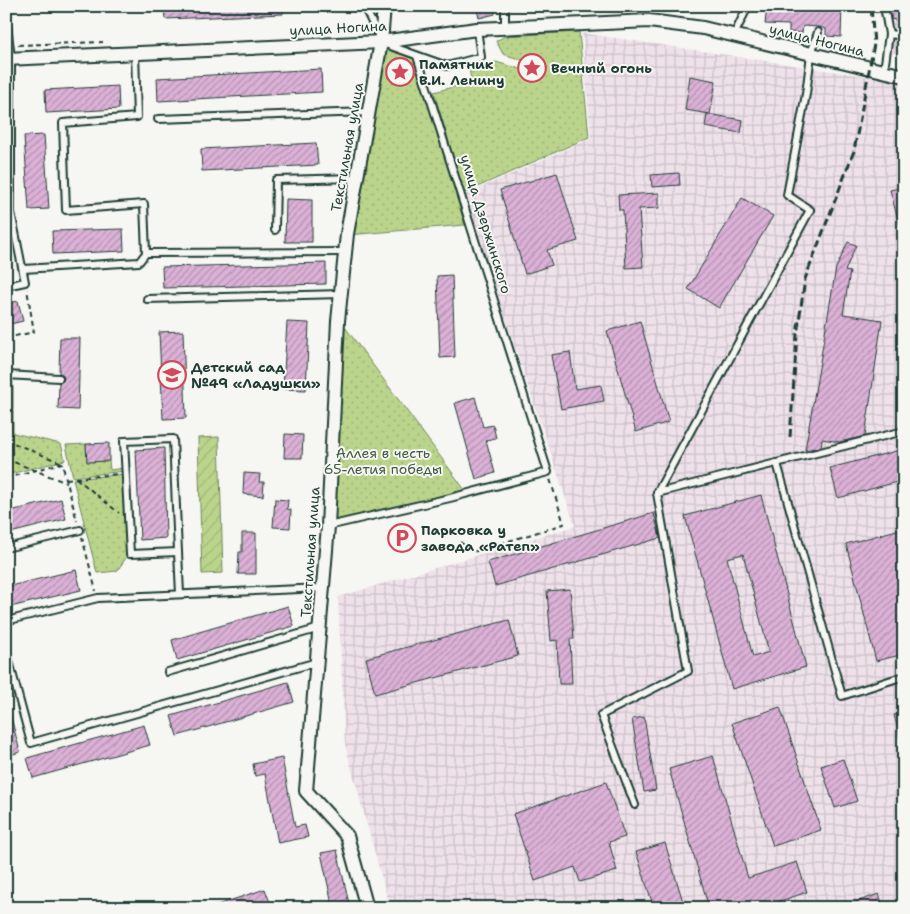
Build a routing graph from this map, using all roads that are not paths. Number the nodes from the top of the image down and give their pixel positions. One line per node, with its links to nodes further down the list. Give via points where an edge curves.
1 (364, 6): 13 (lane)
2 (384, 6): 13 (street)
3 (505, 6): 7 (lane)
4 (748, 6): 11 (lane)
5 (884, 6): 10 (lane)
6 (6, 16): 17 (lane)
7 (505, 27): 8 (street, улица Ногина); 11 (street, улица Ногина, via 649,21)
8 (477, 29): 13 (street, улица Ногина); 16 (lane, via 481,57 446,66)
9 (818, 32): 15 (lane)
10 (889, 34): 12 (lane); 18 (lane)
11 (734, 35): 15 (street, улица Ногина)
12 (904, 36)
13 (381, 42): 14 (street, улица Ногина); 16 (lane); 20 (street, Текстильная улица)
14 (135, 53): 17 (street, улица Ногина); 27 (lane, via 136,118 64,123 66,210 144,204)
15 (811, 54): 18 (street, улица Ногина); 36 (lane, via 787,195 810,210)
16 (417, 56): 37 (lane, улица Дзержинского, via 548,472)
17 (8, 58): 21 (lane)
18 (884, 72): 19 (street, улица Ногина)
19 (904, 76)
20 (369, 112): 22 (lane); 23 (street, Текстильная улица)
21 (9, 118): 24 (lane)
22 (158, 118)
23 (357, 178): 25 (lane, via 276,180); 26 (street, Текстильная улица)
24 (9, 213): 28 (lane)
25 (275, 230)
26 (345, 252): 27 (lane); 30 (street, Текстильная улица)
27 (146, 253): 28 (lane, via 139,262)
28 (23, 269): 29 (lane, via 25,282)
29 (6, 286)
30 (340, 294): 31 (lane); 37 (street, Текстильная улица)
31 (147, 299)
32 (6, 374): 33 (lane)
33 (59, 378)
34 (904, 432): 35 (lane)
35 (777, 463): 36 (lane); 48 (lane, via 842,696)
36 (657, 493): 49 (lane, via 688,671 601,715)
37 (328, 526): 41 (street, Текстильная улица)
38 (80, 530): 39 (lane)
39 (6, 548)
40 (178, 552): 40 (lane, via 174,439 124,441 130,554); 42 (lane)
41 (323, 588): 42 (lane); 44 (street, Текстильная улица)
42 (180, 594): 43 (lane, via 98,598)
43 (6, 621)
44 (320, 628): 46 (street, Текстильная улица); 47 (lane)
45 (6, 650): 46 (lane, via 31,743)
46 (317, 662): 50 (street, Текстильная улица, via 306,791 347,836)
47 (168, 672)
48 (904, 676)
49 (635, 805)
50 (367, 908)

